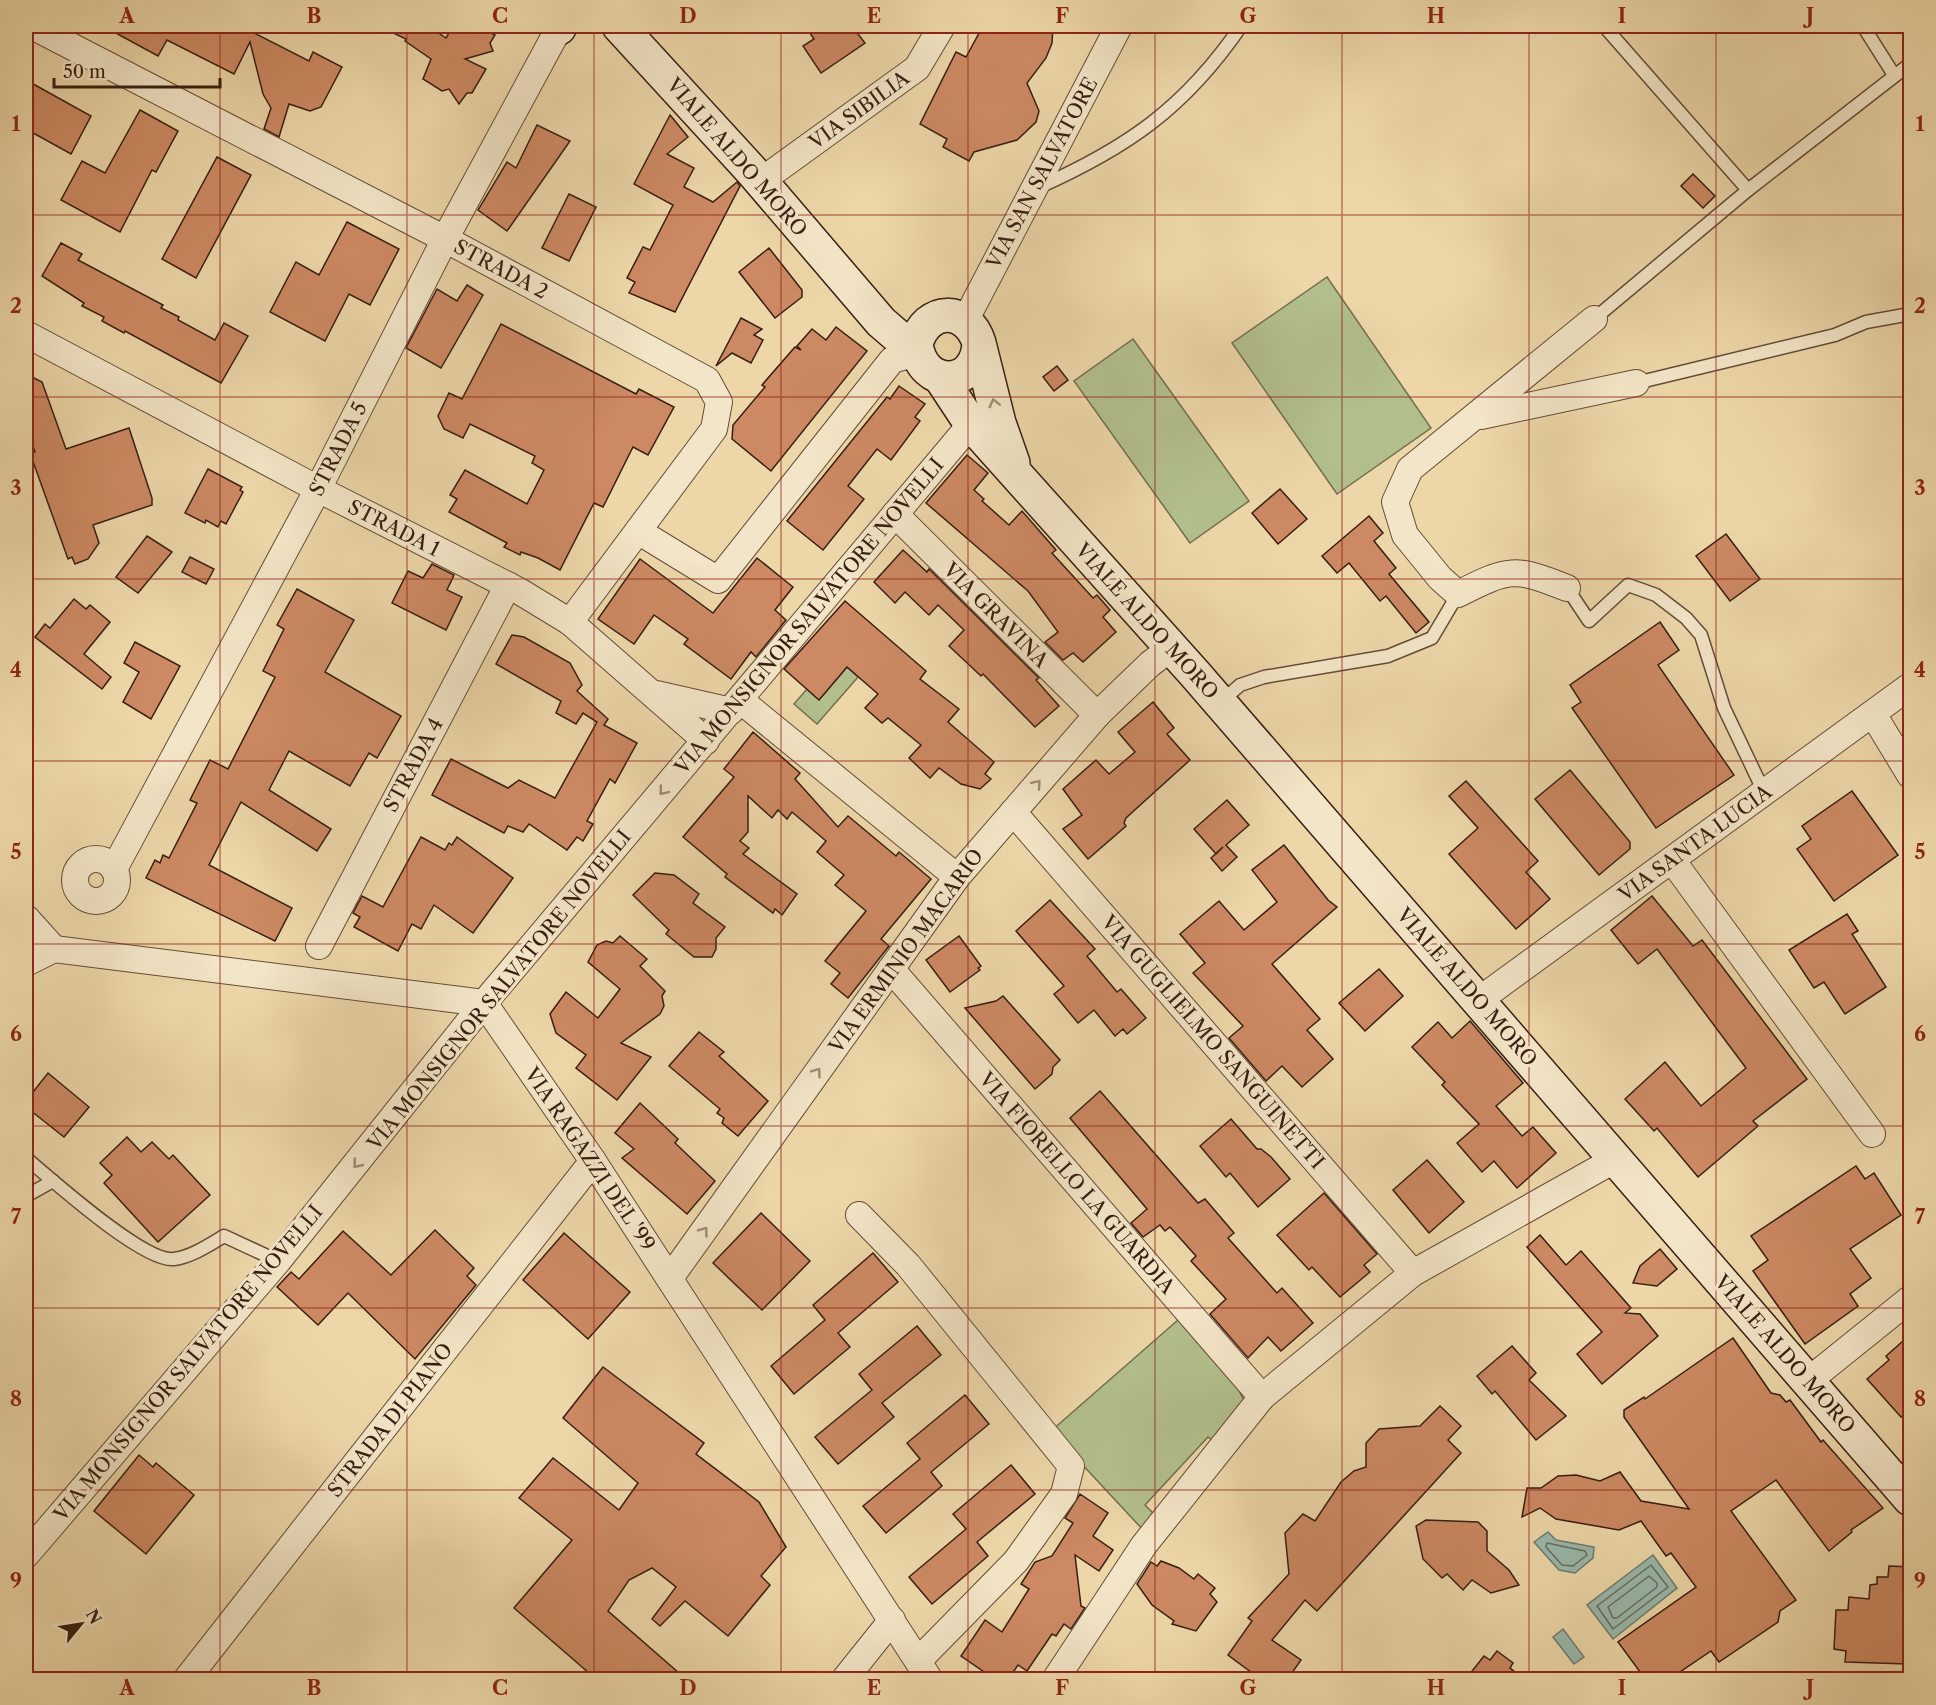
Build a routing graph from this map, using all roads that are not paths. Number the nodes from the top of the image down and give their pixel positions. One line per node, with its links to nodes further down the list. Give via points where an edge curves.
1 (32, 26): 14 (street, STRADA 2)
2 (558, 26): 14 (street, STRADA 5)
3 (619, 26): 11 (main road, VIALE ALDO MORO)
4 (942, 26): 11 (street, VIA SIBILIA, via 917,68)
5 (1119, 26): 12 (street, VIA SAN SALVATORE)
6 (1241, 26): 12 (lane, via 1221,55 1146,129 1109,154)
7 (1604, 26): 13 (lane)
8 (1863, 26): 10 (lane)
9 (1911, 64): 10 (lane)
10 (1894, 75): 13 (lane)
11 (761, 181): 15 (main road, VIALE ALDO MORO)
12 (1033, 190): 18 (street, VIA SAN SALVATORE)
13 (1748, 190): 17 (lane)
14 (445, 239): 25 (street, STRADA 5); 27 (street, STRADA 2, via 707,380 719,402 714,429)
15 (853, 290): 18 (main road, VIALE ALDO MORO, via 891,310); 20 (main road, VIALE ALDO MORO)
16 (1911, 314): 21 (lane, via 1866,322 1835,335)
17 (1594, 319): 22 (street)
18 (959, 328): 20 (main road, via 919,334); 20 (main road, via 975,363 968,370 960,376); 24 (main road, VIALE ALDO MORO, one-way to 18)
19 (26, 334): 25 (street, STRADA 1)
20 (924, 362): 23 (main road, VIALE ALDO MORO); 27 (street, via 892,360 718,580)
21 (1636, 383): 22 (street)
22 (1475, 417): 30 (street, via 1410,470 1395,502 1405,535)
23 (971, 424): 24 (main road, VIALE ALDO MORO); 26 (street, VIA MONSIGNOR SALVATORE NOVELLI)
24 (1019, 478): 32 (main road, VIALE ALDO MORO)
25 (318, 489): 28 (street, STRADA 1); 44 (street, STRADA 5)
26 (895, 514): 36 (street, VIA MONSIGNOR SALVATORE NOVELLI); 38 (street, VIA GRAVINA)
27 (638, 531): 31 (street, STRADA 2)
28 (508, 585): 31 (street, STRADA 1); 47 (street, STRADA 4)
29 (1567, 588): 30 (street, via 1530,573 1508,572); 41 (lane, via 1589,621 1628,585 1656,596 1686,618 1701,635 1724,708)
30 (1458, 594): 35 (lane, via 1432,638 1388,656 1264,677 1240,685)
31 (570, 622): 34 (street, STRADA 1)
32 (1171, 648): 35 (main road, VIALE ALDO MORO); 38 (street, VIA ERMINIO MACARIO)
33 (1911, 686): 37 (street, VIA SANTA LUCIA)
34 (652, 693): 36 (street); 39 (street, STRADA 1)
35 (1220, 703): 51 (main road, VIALE ALDO MORO)
36 (736, 706): 39 (street, VIA MONSIGNOR SALVATORE NOVELLI); 45 (street)
37 (1873, 714): 40 (street); 41 (street, VIA SANTA LUCIA)
38 (1097, 715): 42 (street, VIA ERMINIO MACARIO, one-way to 38)
39 (706, 741): 52 (street, VIA MONSIGNOR SALVATORE NOVELLI, one-way to 52)
40 (1911, 775)
41 (1764, 792): 43 (street, VIA SANTA LUCIA)
42 (1013, 812): 45 (street, VIA ERMINIO MACARIO); 61 (street, VIA GUGLIELMO SANGUINETTI)
43 (1672, 860): 51 (street, VIA SANTA LUCIA); 53 (street)
44 (114, 869)
45 (957, 877): 50 (street, VIA ERMINIO MACARIO)
46 (26, 918): 48 (street)
47 (319, 946)
48 (54, 949): 49 (street); 52 (street)
49 (26, 963)
50 (891, 969): 62 (street, VIA ERMINIO MACARIO, one-way to 50); 65 (street, VIA FIORELLO LA GUARDIA)
51 (1479, 1000): 55 (main road, VIALE ALDO MORO)
52 (484, 1003): 56 (street, VIA RAGAZZI DEL '99); 60 (street, VIA MONSIGNOR SALVATORE NOVELLI, one-way to 60)
53 (1872, 1134)
54 (26, 1158): 57 (lane)
55 (1616, 1159): 61 (street); 64 (main road, VIALE ALDO MORO)
56 (593, 1161): 62 (street, VIA RAGAZZI DEL '99); 70 (street, STRADA DI PIANO)
57 (52, 1181): 58 (lane); 60 (lane, via 144,1251 172,1260 199,1251 224,1236)
58 (26, 1196)
59 (858, 1215): 69 (street, via 908,1265 1071,1466 1064,1494 1016,1562)
60 (278, 1261): 67 (street, VIA MONSIGNOR SALVATORE NOVELLI)
61 (1413, 1273): 65 (street)
62 (670, 1278): 68 (street, VIA RAGAZZI DEL '99)
63 (1911, 1299): 64 (street)
64 (1808, 1381): 66 (main road, VIALE ALDO MORO)
65 (1262, 1397): 72 (street, via 1144,1545)
66 (1911, 1499)
67 (26, 1555)
68 (892, 1620): 69 (street, VIA RAGAZZI DEL '99); 71 (street)
69 (924, 1670)
70 (186, 1680)
71 (844, 1680)
72 (1055, 1680)

